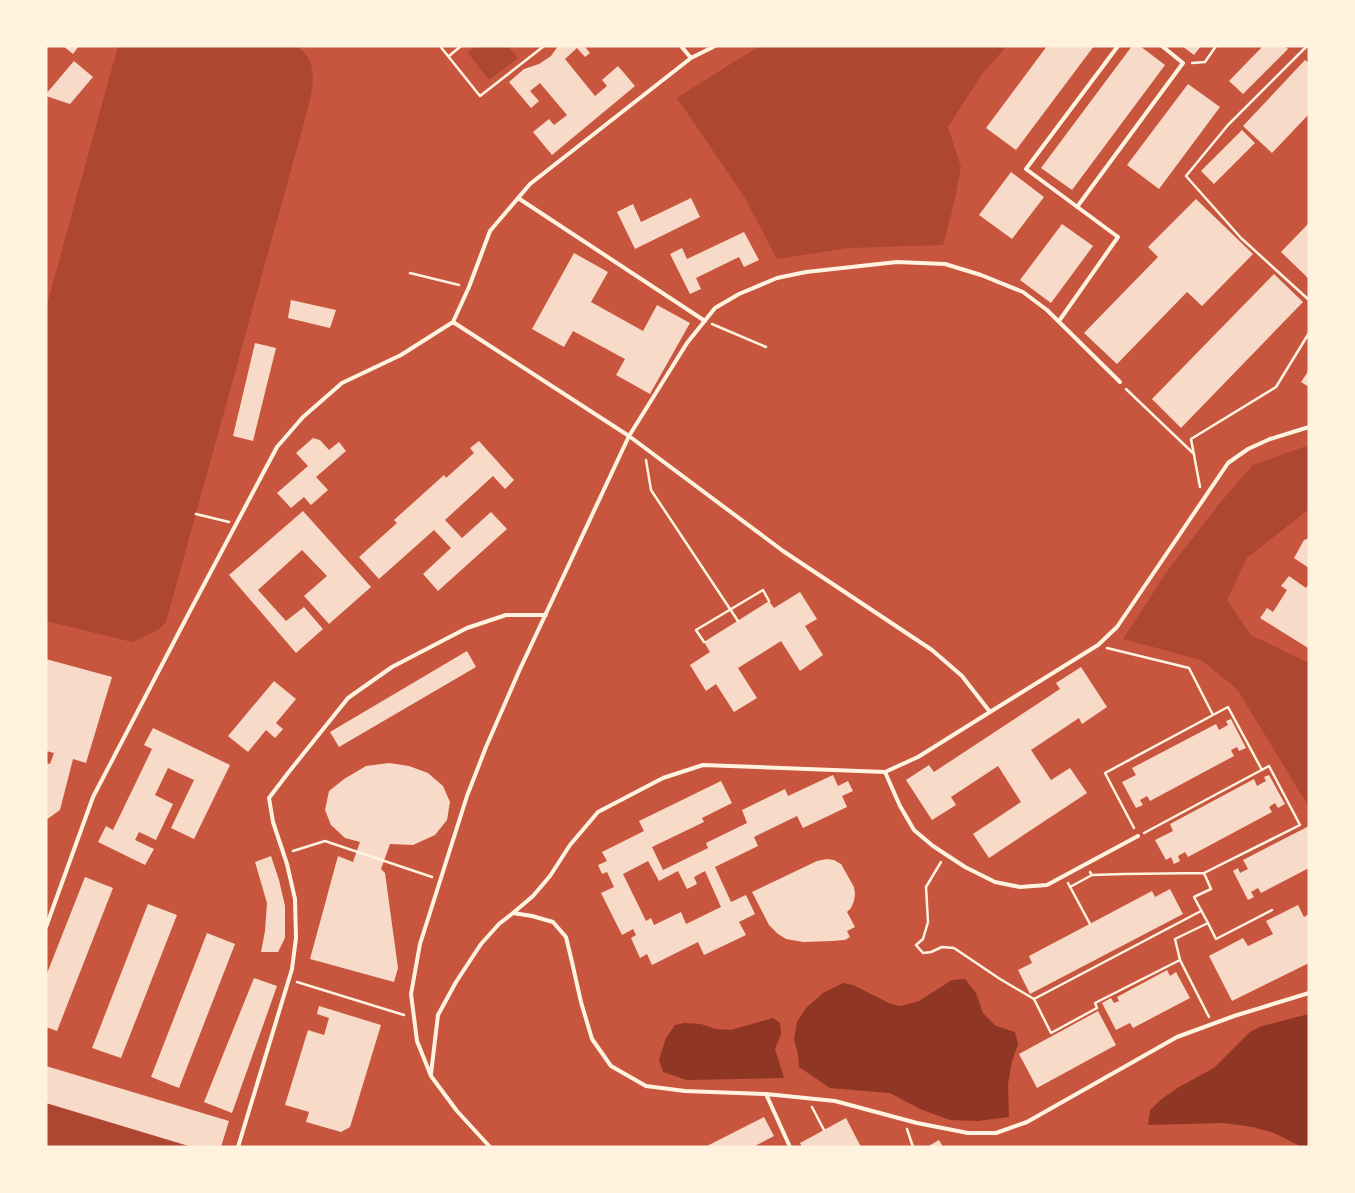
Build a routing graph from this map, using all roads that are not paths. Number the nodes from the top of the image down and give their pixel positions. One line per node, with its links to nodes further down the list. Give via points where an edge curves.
1 (681, 46): 5 (lane)
2 (715, 46): 5 (lane)
3 (1118, 46): 7 (lane, via 1026,169)
4 (1162, 46): 7 (lane, via 1183,63)
5 (691, 58): 6 (lane, via 530,184)
6 (518, 198): 8 (lane); 10 (lane, via 490,231)
7 (1077, 207): 9 (lane, via 1118,237)
8 (705, 321): 9 (lane, via 715,308 777,278 897,262 945,264 981,275 1023,292); 13 (lane, via 687,343)
9 (1059, 321): 11 (lane)
10 (453, 322): 13 (lane); 19 (lane, via 401,355 342,383 303,417 277,447 93,797)
11 (1120, 382)
12 (1309, 427): 15 (lane, via 1270,439 1228,463 1117,626 1098,646)
13 (629, 436): 14 (lane); 15 (lane, via 783,552 932,650 962,676)
14 (546, 615): 21 (lane, via 467,796 420,944 411,994 417,1041); 23 (lane, via 506,615 467,628 392,667 348,698 269,798 295,899 296,938 289,980)
15 (990, 712): 16 (lane, via 918,758)
16 (884, 772): 17 (lane, via 914,830 965,867 995,882 1020,887 1047,886); 18 (lane, via 702,765 664,778 598,812 570,845 550,876)
17 (1138, 836)
18 (513, 914): 21 (lane, via 481,944 438,1015); 22 (lane, via 553,922 566,938 592,1039 611,1066 646,1086)
19 (46, 927)
20 (1309, 993): 22 (lane, via 1177,1037 1027,1122 996,1133 968,1133 835,1101)
21 (431, 1076): 24 (lane, via 457,1112)
22 (766, 1094): 25 (lane)
23 (238, 1147)
24 (490, 1147)
25 (790, 1147)

